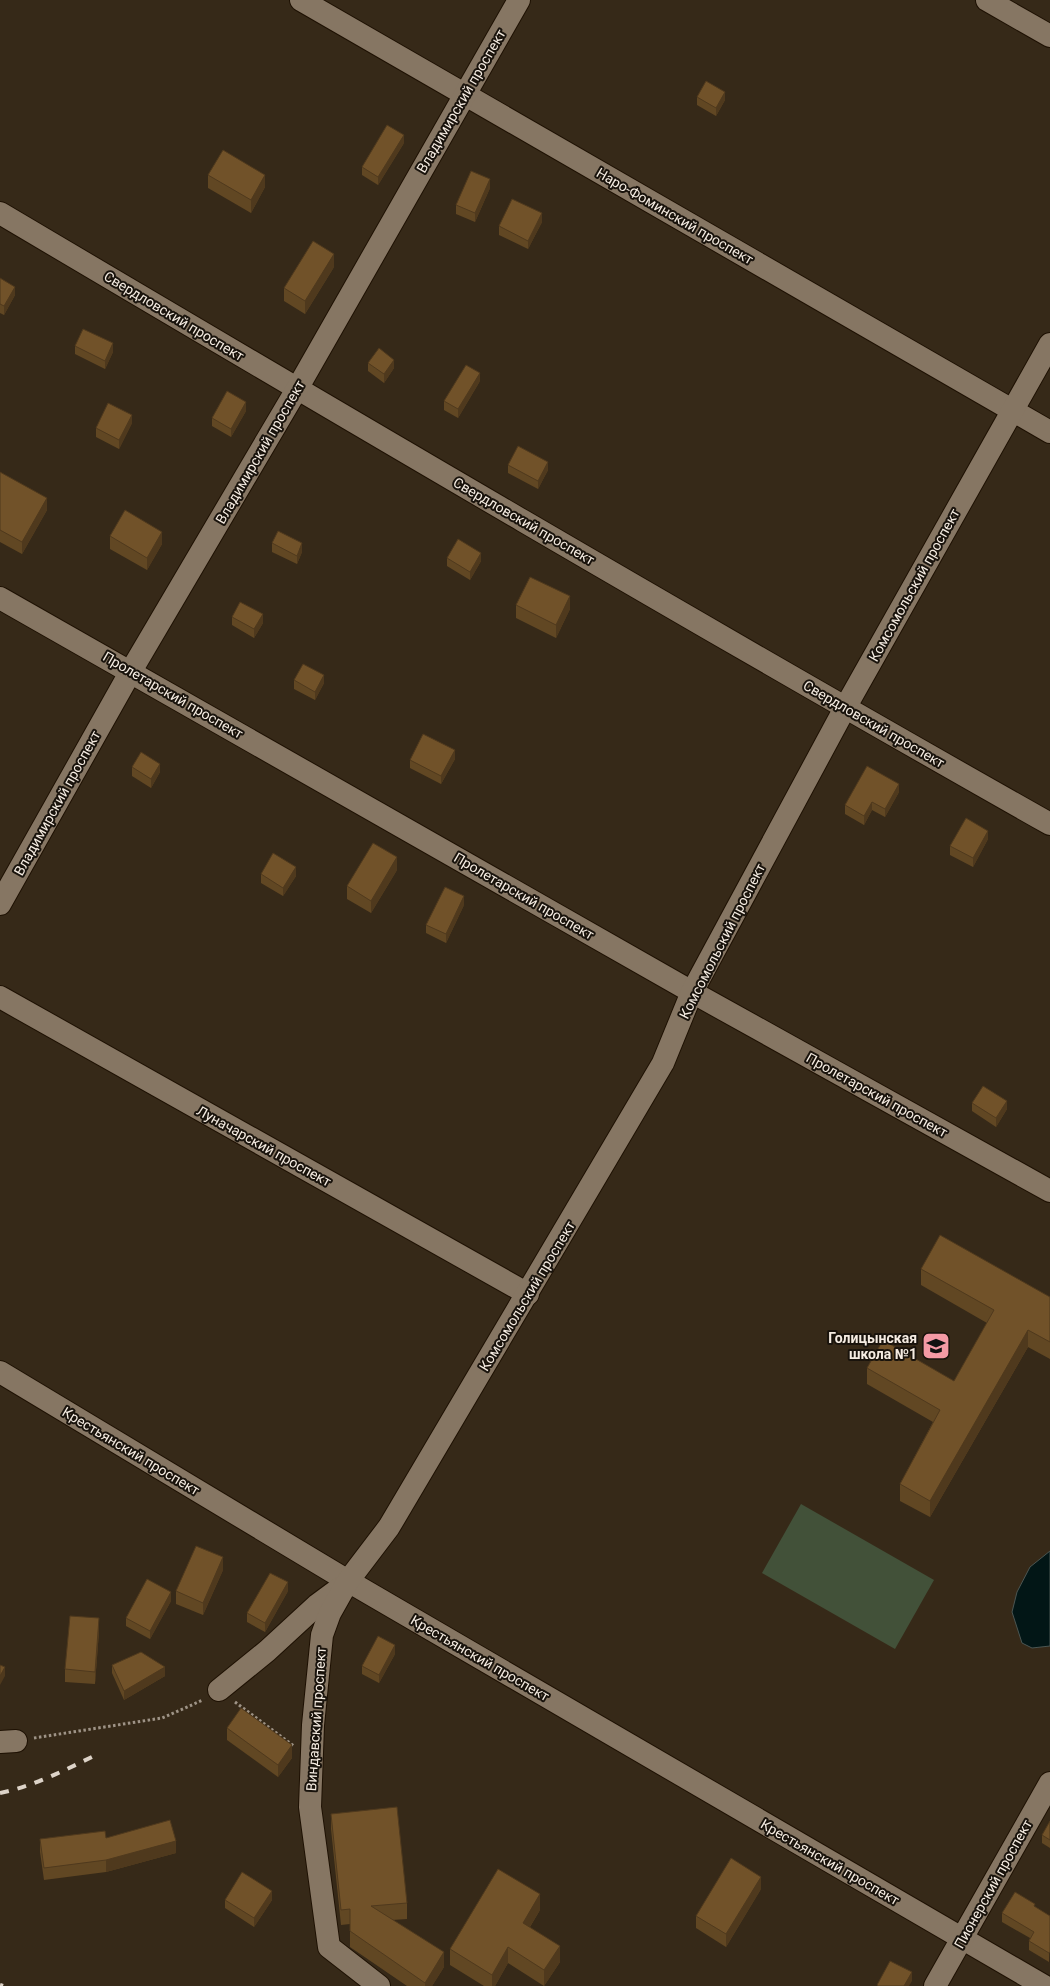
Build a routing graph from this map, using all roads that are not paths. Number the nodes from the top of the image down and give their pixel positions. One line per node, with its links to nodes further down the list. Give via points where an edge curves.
1 (301, 0): 5 (street, Наро-Фоминский проспект)
2 (519, 0): 5 (street, Владимирский проспект)
3 (987, 0): 4 (street)
4 (1050, 36)
5 (464, 94): 8 (street, Владимирский проспект); 9 (street, Наро-Фоминский проспект)
6 (0, 213): 8 (street, Свердловский проспект)
7 (1050, 344): 9 (street, Комсомольский проспект)
8 (297, 389): 12 (street, Владимирский проспект); 13 (street, Свердловский проспект)
9 (1012, 410): 10 (street, Наро-Фоминский проспект); 13 (street, Комсомольский проспект)
10 (1050, 432)
11 (0, 598): 12 (street, Пролетарский проспект)
12 (131, 671): 15 (street, Владимирский проспект); 16 (street, Пролетарский проспект)
13 (845, 708): 14 (street, Свердловский проспект); 16 (street, Комсомольский проспект)
14 (1050, 824)
15 (0, 904)
16 (692, 992): 18 (street, Пролетарский проспект); 19 (street, Комсомольский проспект, via 663,1063)
17 (0, 997): 19 (street, Луначарский проспект)
18 (1050, 1191)
19 (528, 1294): 21 (street, Комсомольский проспект, via 389,1527)
20 (0, 1372): 21 (street, Крестьянский проспект)
21 (348, 1582): 22 (street); 24 (street, Крестьянский проспект); 25 (street, Виндавский проспект, via 330,1613 322,1635 310,1807 329,1947)
22 (219, 1690)
23 (1050, 1783): 24 (street, Пионерский проспект)
24 (962, 1939): 26 (street, Пионерский проспект); 27 (street, Крестьянский проспект)
25 (379, 1986)
26 (935, 1986)
27 (1044, 1986)

